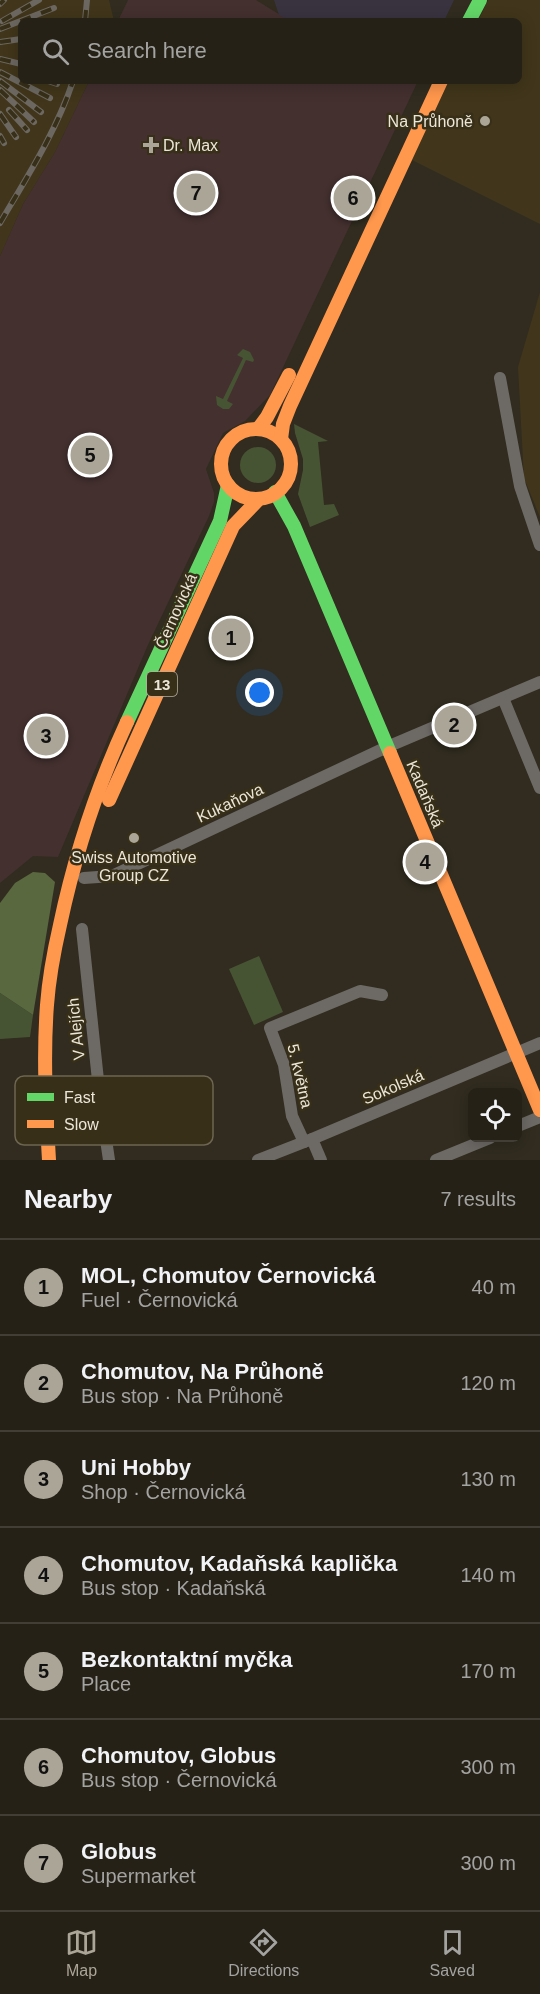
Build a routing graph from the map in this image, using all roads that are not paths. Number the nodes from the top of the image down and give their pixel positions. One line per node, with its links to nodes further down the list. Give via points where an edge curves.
1 (480, 0): 2 (main road)
2 (471, 18)
3 (426, 84): 5 (main road)
4 (440, 84): 9 (main road, via 290,406)
5 (337, 272)
6 (296, 361): 8 (main road)
7 (500, 378): 13 (street, via 519,486)
8 (258, 429): 9 (main road); 10 (main road, Černovická / 13, via 239,433 225,447 221,471)
9 (281, 439): 11 (main road, via 287,448 290,470)
10 (228, 484): 12 (main road, via 236,493); 18 (main road, Černovická / 13, via 220,521 95,798)
11 (275, 492): 12 (main road, Černovická / 13); 16 (main road, Kadaňská, via 308,557)
12 (259, 499): 18 (main road, Černovická / 13, via 233,526)
13 (540, 545)
14 (540, 682): 15 (street)
15 (503, 698): 16 (street); 17 (street)
16 (387, 747): 18 (street, Kukaňova, via 112,876); 22 (main road, Kadaňská)
17 (540, 788)
18 (78, 876): 23 (main road, 13, via 59,924 47,1004); 24 (main road, 13, via 63,986)
19 (82, 929): 25 (street, V Alejích)
20 (382, 995): 29 (street, 5. května, via 360,991 270,1028 284,1065 292,1116)
21 (540, 1043): 22 (street, Sokolská)
22 (516, 1053): 26 (main road, Kadaňská); 29 (street, Sokolská)
23 (44, 1076)
24 (58, 1076)
25 (98, 1076)
26 (540, 1110)
27 (540, 1117): 28 (street)
28 (522, 1124)
29 (308, 1141): 37 (street, Sokolská); 38 (street)
30 (478, 1142): 39 (street)
31 (48, 1145): 34 (main road, 13)
32 (61, 1145): 35 (main road, 13)
33 (107, 1145): 36 (street, V Alejích)
34 (49, 1160)
35 (63, 1160)
36 (109, 1160)
37 (258, 1160)
38 (321, 1160)
39 (436, 1160)

